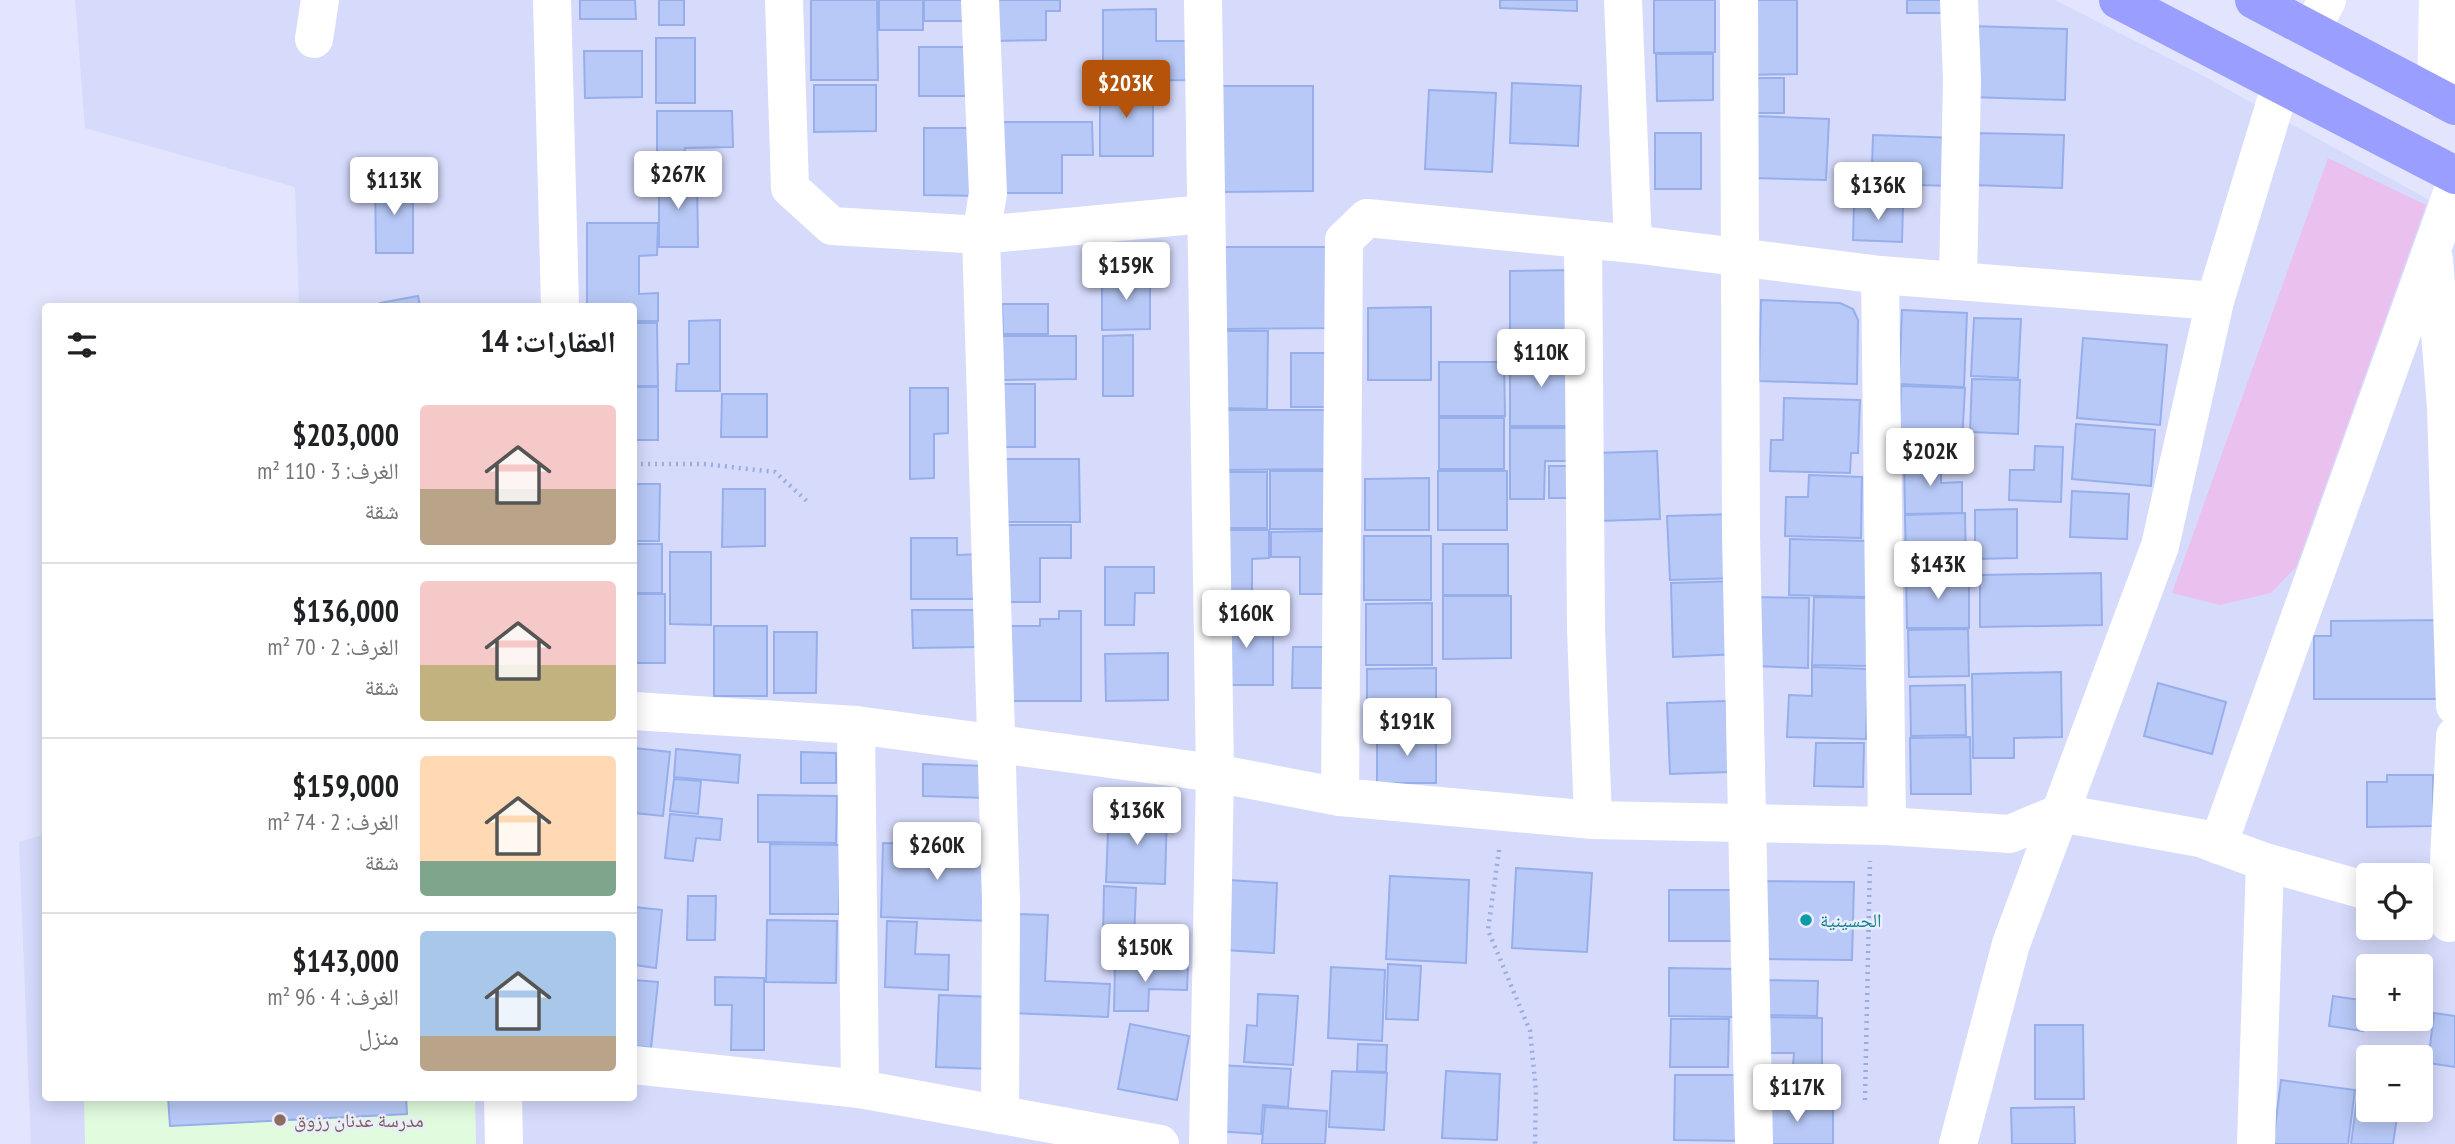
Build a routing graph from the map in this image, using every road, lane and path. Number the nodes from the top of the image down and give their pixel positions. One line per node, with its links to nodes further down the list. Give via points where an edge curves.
1 (320, 0): 13 (street)
2 (552, 0): 27 (street)
3 (784, 0): 19 (street, via 790,188 832,226)
4 (980, 0): 19 (street, via 988,193)
5 (1203, 0): 18 (street)
6 (1623, 0): 21 (street)
7 (1739, 0): 23 (street)
8 (1959, 0): 25 (street)
9 (2118, 0): 14 (main road)
10 (2254, 0): 12 (main road)
11 (2438, 0): 15 (street)
12 (2319, 15): 15 (main road)
13 (314, 39)
14 (2281, 84): 16 (main road); 26 (street)
15 (2446, 102)
16 (2455, 175)
17 (2455, 185): 22 (street)
18 (1205, 214): 19 (street); 35 (street)
19 (981, 235): 34 (street)
20 (1583, 239): 21 (street); 36 (street, via 1367,218 1344,240); 39 (street, via 1586,629)
21 (1633, 244): 23 (street)
22 (2433, 247): 30 (street, via 2446,407); 42 (street)
23 (1740, 257): 24 (street); 40 (street)
24 (1880, 275): 25 (street); 41 (street)
25 (1958, 281): 26 (street)
26 (2215, 301): 38 (street, via 2160,546)
27 (560, 303)
28 (637, 464): 29 (path, via 704,464 775,472)
29 (809, 503)
30 (2455, 706)
31 (637, 711): 32 (street)
32 (856, 725): 34 (street); 47 (street)
33 (2455, 736): 45 (street, via 2448,883)
34 (996, 744): 35 (street); 50 (street)
35 (1215, 773): 36 (street); 54 (street)
36 (1340, 797): 37 (street)
37 (1504, 812): 39 (street); 55 (path, via 1488,930 1530,1031)
38 (2060, 813): 41 (street, via 2010,834); 42 (street); 51 (street, via 2011,944)
39 (1593, 820): 40 (street)
40 (1748, 823): 41 (street); 56 (street)
41 (1879, 826): 48 (path)
42 (2218, 845): 43 (street)
43 (2265, 862): 44 (street); 57 (street)
44 (2356, 888)
45 (2441, 920)
46 (637, 1065): 47 (street)
47 (860, 1089): 50 (street)
48 (1865, 1100)
49 (503, 1101): 53 (street)
50 (1000, 1115): 52 (street)
51 (1964, 1136)
52 (1145, 1143)
53 (504, 1144)
54 (1208, 1144)
55 (1535, 1144)
56 (1754, 1144)
57 (2256, 1144)

